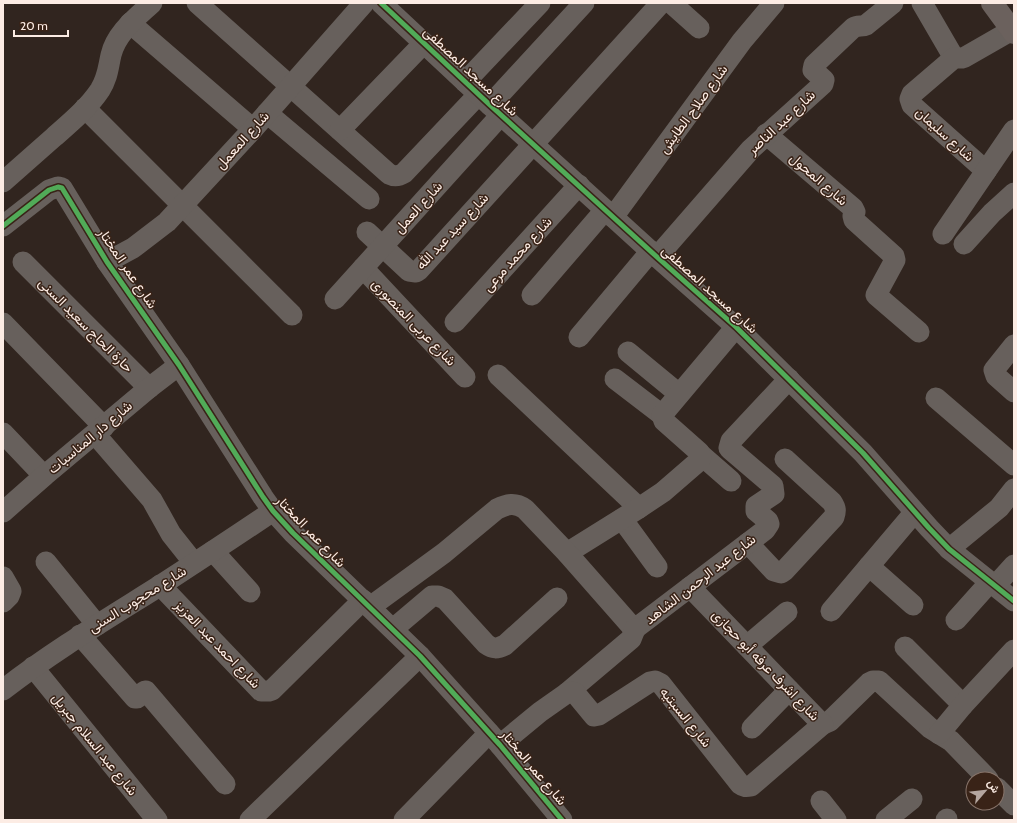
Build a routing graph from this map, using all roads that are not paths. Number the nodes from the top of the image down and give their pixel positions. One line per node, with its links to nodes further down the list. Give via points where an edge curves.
1 (152, 3): 13 (street)
2 (197, 3): 18 (street)
3 (364, 3): 18 (street, شارع المعمل)
4 (381, 3): 16 (street, شارع مسجد المصطفى)
5 (540, 3): 19 (street)
6 (584, 3): 19 (street)
7 (661, 3): 26 (street)
8 (671, 3): 14 (street)
9 (774, 3): 33 (street, شارع صلاح الطايش)
10 (893, 3): 25 (street, شارع عبد الناصر, via 866,25 853,28 814,66 813,70 824,80 823,84)
11 (922, 3): 17 (street)
12 (992, 3): 15 (street)
13 (130, 23): 20 (street, via 111,54 108,73 100,89); 22 (street)
14 (699, 28)
15 (1013, 31): 17 (street, شارع سليمان, via 966,57)
16 (424, 43): 19 (street, شارع مسجد المصطفى); 23 (street)
17 (954, 58): 27 (street, شارع سليمان, via 912,94 911,102)
18 (290, 86): 21 (street, شارع المعمل); 23 (street)
19 (483, 99): 23 (street, via 404,173 397,176 389,174); 26 (street, شارع مسجد المصطفى); 38 (street, شارع العمل)
20 (85, 108): 28 (street); 32 (street)
21 (267, 113): 22 (street, شارع المعمل); 31 (street)
22 (253, 129): 32 (street, شارع المعمل)
23 (340, 130)
24 (1014, 130): 27 (street)
25 (766, 134): 39 (street, شارع عبد الناصر); 49 (street, شارع المحول, via 853,208 854,220 894,256 895,260 876,295)
26 (532, 144): 29 (street, شارع مسجد المصطفى); 38 (street, شارع سيد عبد الله, via 419,270 409,271)
27 (986, 171): 36 (street)
28 (3, 182)
29 (579, 186): 33 (street, شارع مسجد المصطفى); 46 (street, شارع محمد مرعى)
30 (1014, 193): 37 (street)
31 (369, 198)
32 (182, 206): 41 (street, شارع المعمل, via 153,233); 45 (street)
33 (609, 213): 39 (street, شارع مسجد المصطفى); 43 (street, شارع صلاح الطايش)
34 (3, 226): 41 (street, شارع عمر المختار, via 49,190 62,188)
35 (367, 232): 38 (street, شارع سيد عبد الله)
36 (943, 234)
37 (964, 244)
38 (383, 246): 42 (street, شارع العمل)
39 (654, 254): 48 (street, شارع مسجد المصطفى); 50 (street, شارع عبد الناصر)
40 (23, 262): 58 (street, حارة الحاج سعيد السنى)
41 (108, 262): 53 (street, شارع عمر المختار)
42 (362, 268): 44 (street, شارع العمل); 55 (street, شارع عربى المنصورى)
43 (532, 296)
44 (335, 299)
45 (292, 315)
46 (455, 322)
47 (3, 323): 63 (street)
48 (736, 327): 57 (street, شارع مسجد المصطفى); 60 (street)
49 (920, 332)
50 (580, 337)
51 (1013, 346): 59 (street, via 994,370 996,376)
52 (628, 352): 60 (street)
53 (179, 365): 58 (street, شارع دار المناسبات); 72 (street, شارع عمر المختار)
54 (498, 375): 71 (street)
55 (466, 377)
56 (615, 379): 62 (street)
57 (789, 379): 74 (street, شارع مسجد المصطفى, via 863,453); 76 (street, شارع عبد الرحمن الشاهد, via 730,445 731,450 775,488 774,494 756,506 756,511 768,521 768,526)
58 (149, 388): 63 (street, شارع دار المناسبات)
59 (1014, 392)
60 (679, 394): 62 (street)
61 (936, 398): 67 (street)
62 (662, 415): 65 (street, via 664,421)
63 (99, 430): 68 (street, شارع دار المناسبات); 81 (street, via 152,500 171,534)
64 (3, 433): 68 (street)
65 (700, 454): 69 (street); 71 (street, via 698,462 663,492)
66 (784, 459): 76 (street, via 832,502 836,512 834,517 781,573 774,571)
67 (1014, 466)
68 (44, 476): 73 (street, شارع دار المناسبات)
69 (731, 482)
70 (1014, 489): 77 (street, via 999,508)
71 (639, 508): 75 (street)
72 (273, 511): 78 (street, شارع محجوب السنى); 93 (street, شارع عمر المختار)
73 (3, 512)
74 (914, 513): 77 (street, شارع مسجد المصطفى); 83 (street)
75 (622, 519): 79 (street); 84 (street)
76 (748, 543): 88 (street, شارع عبد الرحمن الشاهد)
77 (949, 549): 86 (street, شارع مسجد المصطفى)
78 (213, 551): 81 (street, شارع محجوب السنى); 89 (street)
79 (567, 553): 93 (street, شارع عبد الرحمن الشاهد, via 519,504 506,505 497,509 444,553); 99 (street, شارع عبد الرحمن الشاهد)
80 (46, 562): 100 (street)
81 (194, 563): 87 (street, شارع محجوب السنى)
82 (1014, 565): 86 (street)
83 (869, 566): 94 (street); 95 (street)
84 (657, 567)
85 (3, 577): 92 (street, via 11,591)
86 (992, 584): 91 (street, شارع مسجد المصطفى); 97 (street)
87 (160, 585): 93 (street, شارع احمد عبد العزيز, via 261,691 265,692 272,690); 100 (street, شارع محجوب السنى)
88 (690, 587): 99 (street, شارع عبد الرحمن الشاهد); 101 (street, شارع اشرف عرفه أبو حجازى)
89 (250, 592)
90 (557, 598): 98 (street, via 499,648 492,648 486,644 445,599 438,596 432,596)
91 (1014, 601)
92 (3, 602)
93 (366, 604): 98 (street, شارع عمر المختار)
94 (913, 605)
95 (831, 611)
96 (787, 612): 101 (street)
97 (956, 620)
98 (393, 629): 104 (street, شارع عمر المختار)
99 (635, 629): 108 (street, via 631,639)
100 (89, 630): 105 (street, شارع محجوب السنى); 115 (street, via 135,698 146,691)
101 (747, 646): 107 (street, شارع اشرف عرفه أبو حجازى)
102 (905, 647): 109 (street)
103 (1014, 650): 109 (street)
104 (420, 656): 113 (street, شارع عمر المختار); 121 (street)
105 (33, 667): 106 (street, شارع محجوب السنى); 120 (street, شارع عبد السلام جبريل)
106 (3, 690)
107 (789, 690): 110 (street, شارع اشرف عرفه أبو حجازى); 111 (street)
108 (567, 693): 110 (street, شارع السبتيه, via 575,693 594,716 650,682 658,682 744,787 751,786); 113 (street)
109 (963, 705): 112 (street)
110 (823, 724): 112 (street, شارع اشرف عرفه أبو حجازى, via 830,721 869,683 876,680)
111 (752, 728)
112 (939, 734): 114 (street, شارع اشرف عرفه أبو حجازى, via 951,741)
113 (494, 739): 122 (street); 123 (street, شارع عمر المختار)
114 (980, 771)
115 (225, 784)
116 (1005, 796): 119 (street)
117 (912, 799): 125 (street)
118 (821, 801): 124 (street)
119 (1014, 805)
120 (156, 820)
121 (250, 820)
122 (404, 820)
123 (562, 820)
124 (836, 820)
125 (886, 820)

